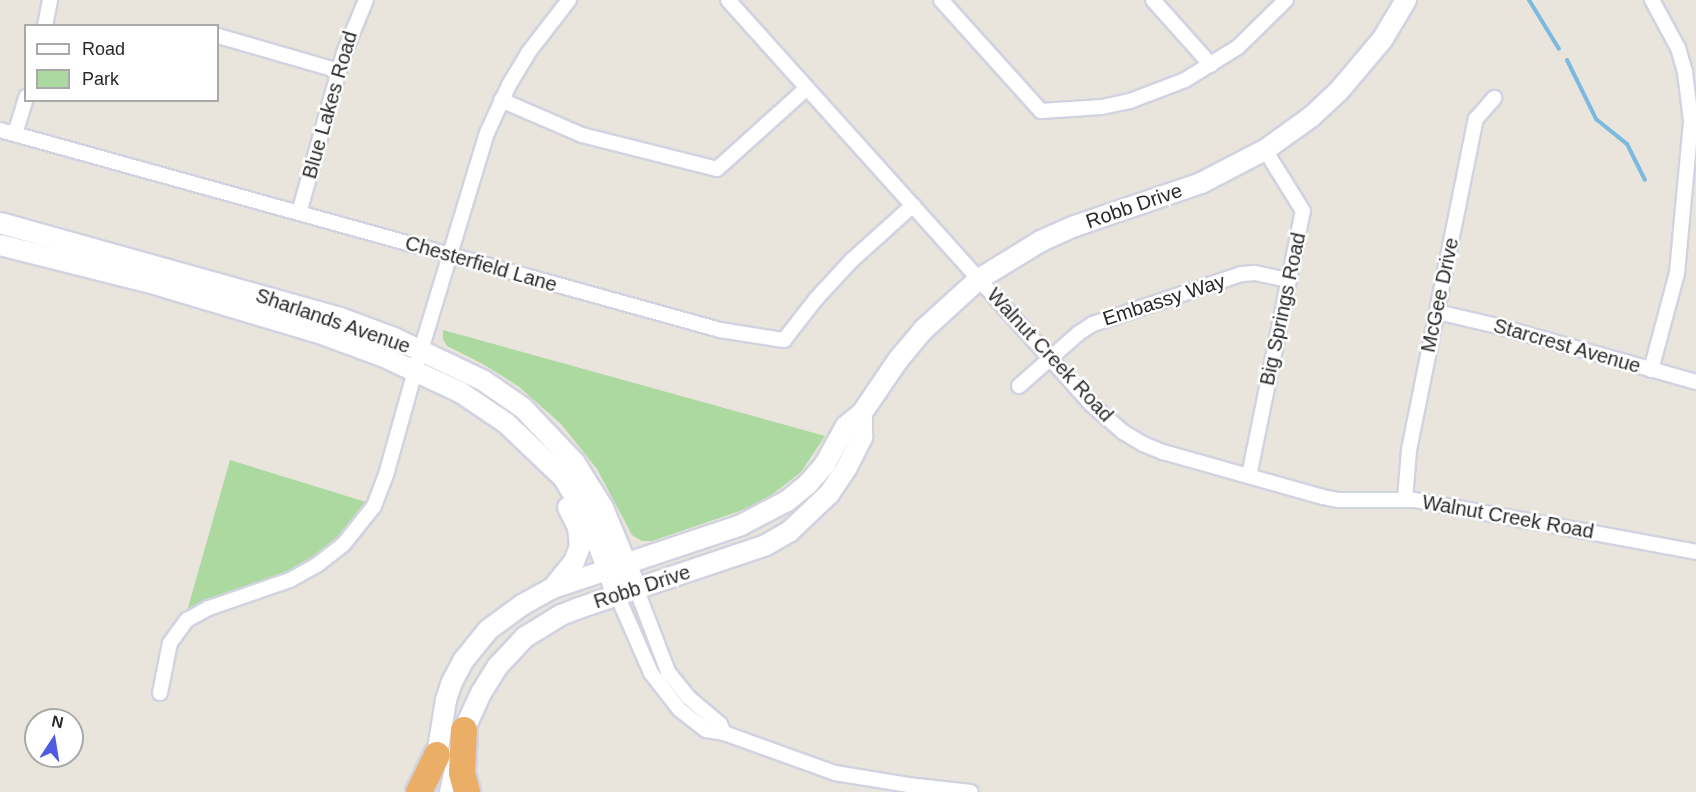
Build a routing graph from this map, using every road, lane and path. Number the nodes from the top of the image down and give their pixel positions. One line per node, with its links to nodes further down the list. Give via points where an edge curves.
1 (50, 0): 10 (street)
2 (366, 0): 13 (street, Blue Lakes Road)
3 (569, 0): 16 (street, via 528,53)
4 (728, 0): 14 (street, Walnut Creek Road)
5 (941, 0): 12 (street, via 1041,111 1130,101 1159,92)
6 (1153, 0): 12 (street)
7 (1286, 0): 12 (street, via 1262,26)
8 (1406, 0): 20 (main road, Robb Drive, via 1382,40 1338,92)
9 (1652, 0): 32 (street, via 1668,25 1683,64 1691,122 1677,273)
10 (45, 24)
11 (219, 36): 13 (street)
12 (1211, 65)
13 (339, 71): 22 (street, Blue Lakes Road)
14 (807, 88): 16 (street, via 717,169 582,135); 21 (street, Walnut Creek Road)
15 (1494, 98): 28 (street, McGee Drive, via 1476,119)
16 (501, 100): 25 (street, via 475,167)
17 (25, 102): 19 (street)
18 (0, 130): 19 (street, Chesterfield Lane)
19 (15, 134): 22 (street, Chesterfield Lane)
20 (1265, 150): 26 (main road, Robb Drive, via 1201,183 1041,241); 27 (street, Big Springs Road, via 1303,211)
21 (913, 205): 25 (street, Chesterfield Lane, via 852,260 784,340 720,330); 26 (street, Walnut Creek Road)
22 (299, 213): 25 (street, Chesterfield Lane)
23 (0, 223): 29 (main road, Sharlands Avenue, via 305,308)
24 (0, 245): 31 (main road, Sharlands Avenue, via 225,304)
25 (450, 256): 29 (street)
26 (979, 279): 30 (street, Walnut Creek Road); 35 (main road, Robb Drive, via 923,330)
27 (1289, 280): 30 (street, Embassy Way, via 1242,274 1093,324); 37 (street, Big Springs Road)
28 (1437, 312): 32 (street, Starcrest Avenue); 38 (street, McGee Drive, via 1409,450)
29 (421, 350): 31 (street); 40 (main road, Sharlands Avenue, via 484,381 542,426 575,463 594,492 616,534)
30 (1050, 358): 34 (street, Embassy Way); 37 (street, Walnut Creek Road, via 1091,404 1123,432 1163,452)
31 (415, 370): 36 (main road, Sharlands Avenue, via 476,401); 43 (street, via 381,491 356,531 331,555 302,574 187,620 170,643)
32 (1651, 370): 33 (street, Starcrest Avenue)
33 (1696, 382)
34 (1018, 386)
35 (862, 413): 40 (main road, Robb Drive, via 846,426 825,464 807,485 768,513); 42 (main road, Robb Drive, via 862,437 847,467 829,494 800,524 766,545)
36 (523, 437): 40 (main road, Sharlands Avenue, via 571,488); 41 (main road, via 570,509 580,536 574,562)
37 (1249, 476): 38 (street, Walnut Creek Road, via 1339,500)
38 (1405, 500): 39 (street, Walnut Creek Road)
39 (1696, 552)
40 (618, 567): 41 (main road, Robb Drive); 42 (main road, Sharlands Avenue)
41 (553, 588): 46 (main road, Robb Drive, via 488,630 464,661 446,700)
42 (626, 591): 44 (main road, Robb Drive, via 561,615 525,637 488,679); 45 (street, Sharlands Avenue, via 668,672 688,697 720,724); 45 (street, Sharlands Avenue, via 642,655 663,692 696,724)
43 (160, 693)
44 (464, 730): 49 (main road, Robb Drive); 50 (highway, via 462,762)
45 (724, 733): 51 (street, Sharlands Avenue, via 835,772)
46 (437, 755): 47 (highway); 48 (highway)
47 (419, 792)
48 (431, 792)
49 (450, 792)
50 (467, 792)
51 (971, 792)

